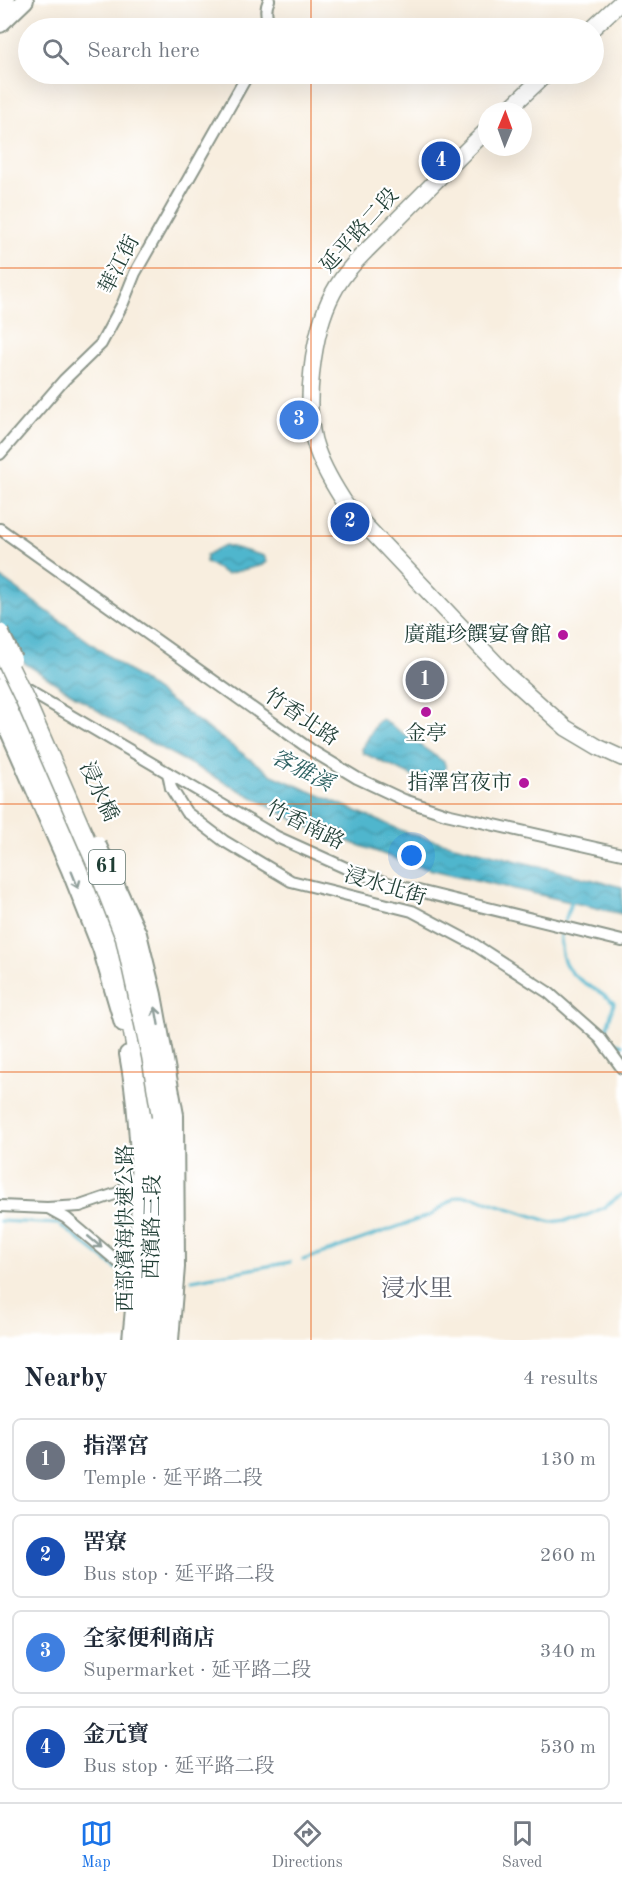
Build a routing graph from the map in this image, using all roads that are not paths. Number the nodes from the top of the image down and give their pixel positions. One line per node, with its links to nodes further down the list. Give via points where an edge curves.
1 (6, 0): 5 (main road)
2 (25, 0): 8 (main road)
3 (269, 0): 6 (street, via 265,13)
4 (622, 1): 7 (street)
5 (0, 6)
6 (268, 18)
7 (604, 18)
8 (0, 24)
9 (242, 84): 13 (street, 華江街, via 135,273 101,344 56,388)
10 (535, 84): 11 (street)
11 (516, 102)
12 (478, 139): 20 (street, 延平路二段, via 355,261 333,293 313,358 310,406 316,448 331,483 347,506 507,675 566,728)
13 (0, 454)
14 (0, 529): 22 (street, 竹香北路, via 304,745 357,778 446,814)
15 (0, 632): 25 (main road, 浸水橋 / 61, one-way to 15, bridge, via 153,995 138,934)
16 (0, 648): 25 (highway, 浸水橋 / 61, bridge, via 90,850 124,938 151,1056)
17 (0, 674): 21 (street, 竹香南路)
18 (0, 688): 25 (highway, 61, via 84,867 112,942)
19 (0, 711): 25 (main road, 61, one-way to 25, via 58,839 101,948 120,1009 130,1068)
20 (622, 758)
21 (168, 773): 23 (street, 竹香南路, via 277,837 348,869 403,888); 24 (street, 浸水北街, via 171,788 186,812 224,841 291,881 412,911 472,943 549,993 600,1038)
22 (622, 854)
23 (622, 941)
24 (622, 1068)
25 (155, 1117): 26 (main road, 西濱路三段 / 61); 31 (highway, 西部濱海快速公路 / 61, via 150,1307); 32 (highway, 西部濱海快速公路 / 61, via 166,1207); 33 (main road, 西濱路三段 / 61, via 176,1267)
26 (138, 1176): 28 (street, via 118,1193 80,1206); 29 (main road, 西濱路三段 / 61)
27 (0, 1206): 28 (street)
28 (47, 1208): 29 (street, one-way to 29, via 66,1218 123,1266)
29 (136, 1287): 30 (main road, 西濱路三段 / 61)
30 (132, 1340)
31 (145, 1340)
32 (158, 1340)
33 (170, 1340)

